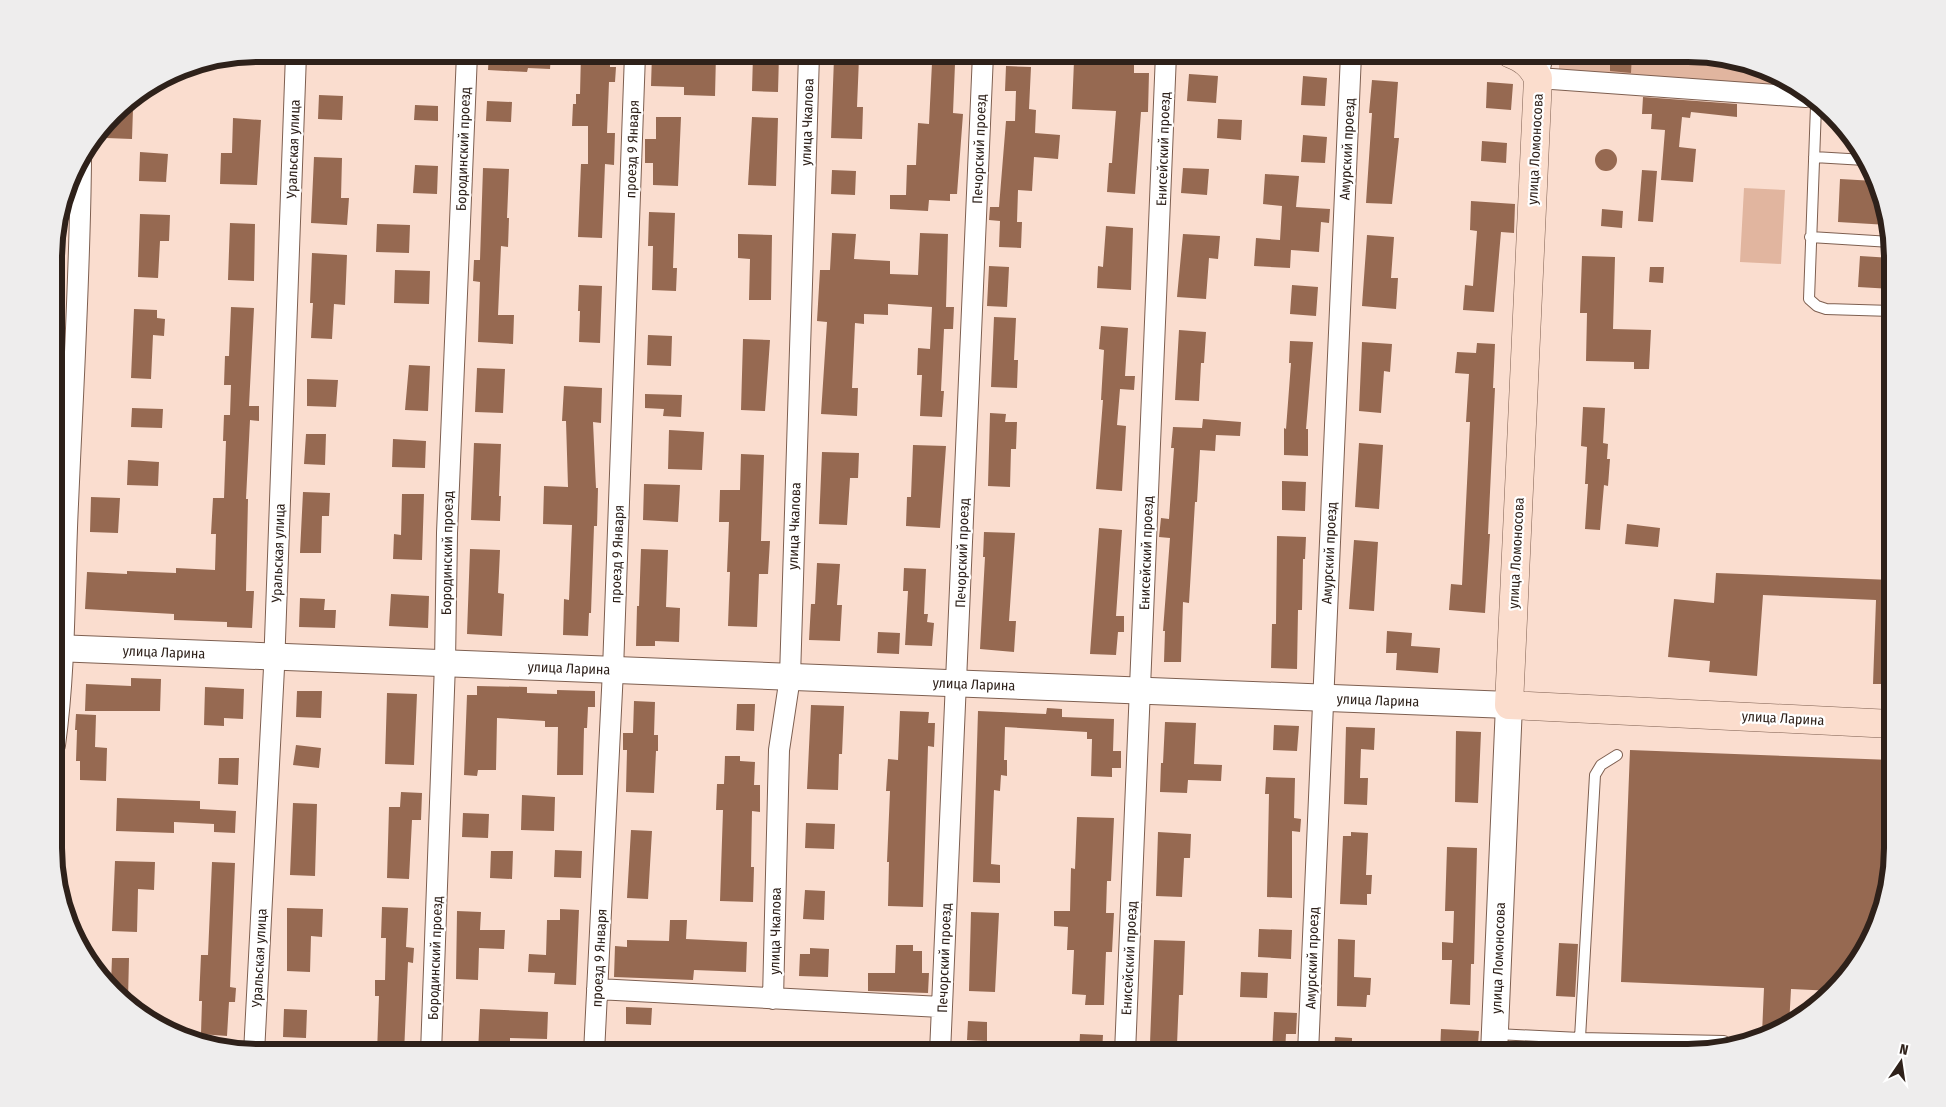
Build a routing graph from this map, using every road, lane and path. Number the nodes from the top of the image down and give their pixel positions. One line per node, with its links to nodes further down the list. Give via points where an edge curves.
1 (296, 62): 20 (street, Уральская улица)
2 (467, 62): 21 (street, Бородинский проезд, via 446,533)
3 (635, 62): 22 (street, проезд 9 Января)
4 (809, 62): 23 (street, улица Чкалова)
5 (983, 62): 24 (street, Печорский проезд)
6 (1166, 62): 25 (street, Енисейский проезд)
7 (1351, 62): 26 (street, Амурский проезд)
8 (1526, 62): 9 (main road, via 1532,68)
9 (1540, 66): 10 (street); 27 (main road, улица Ломоносова)
10 (1796, 96)
11 (1816, 110): 12 (lane)
12 (1814, 158): 13 (lane); 15 (lane)
13 (1856, 160)
14 (82, 175): 18 (street)
15 (1810, 237): 16 (lane); 17 (lane, via 1808,294 1812,302 1826,309)
16 (1883, 241)
17 (1883, 311)
18 (62, 600)
19 (62, 648): 20 (street, улица Ларина)
20 (274, 657): 21 (street, улица Ларина); 36 (street, Уральская улица)
21 (445, 664): 22 (street, улица Ларина); 37 (street, Бородинский проезд)
22 (613, 670): 23 (street, улица Ларина); 30 (street, проезд 9 Января)
23 (790, 677): 24 (street, улица Ларина); 31 (street, улица Чкалова, via 779,750)
24 (956, 683): 25 (street, улица Ларина); 32 (street, Печорский проезд)
25 (1141, 690): 26 (street, улица Ларина); 40 (street, Енисейский проезд)
26 (1322, 698): 27 (street, улица Ларина); 41 (street, Амурский проезд)
27 (1509, 705): 28 (main road, улица Ларина); 35 (street, улица Ломоносова)
28 (1883, 724)
29 (1617, 755): 33 (lane, via 1601,765 1595,775)
30 (597, 989): 31 (street); 38 (street, проезд 9 Января)
31 (773, 998): 32 (street)
32 (941, 1007): 39 (street, Печорский проезд)
33 (1580, 1038): 34 (lane); 35 (lane)
34 (1724, 1041)
35 (1495, 1043)
36 (254, 1044)
37 (431, 1044)
38 (594, 1044)
39 (940, 1044)
40 (1125, 1044)
41 (1308, 1044)

